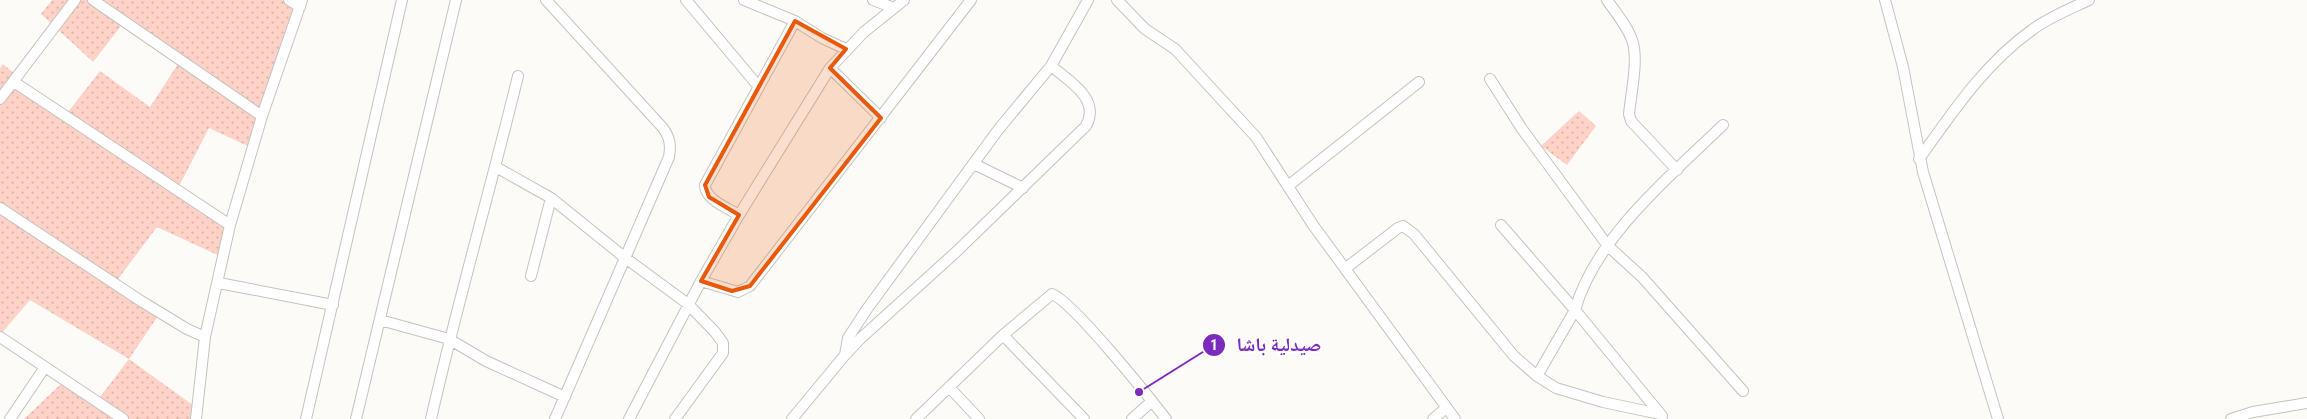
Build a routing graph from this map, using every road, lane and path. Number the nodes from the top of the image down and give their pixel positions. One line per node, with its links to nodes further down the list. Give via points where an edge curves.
1 (75, 0): 25 (street)
2 (93, 0): 29 (street)
3 (289, 0): 17 (street)
4 (402, 0): 50 (street)
5 (456, 0): 54 (street)
6 (546, 0): 44 (street, via 663,128 670,142 669,157)
7 (686, 0): 27 (street)
8 (744, 0): 19 (street)
9 (873, 0): 18 (street)
10 (904, 0): 18 (street)
11 (971, 0): 30 (street)
12 (1088, 0): 21 (street)
13 (1117, 0): 36 (street, via 1145,29 1182,56 1256,137)
14 (1607, 0): 35 (street, via 1633,43 1631,121)
15 (1885, 0): 32 (street, via 1903,68)
16 (2089, 0): 32 (street, via 2032,29 2009,49 1980,79)
17 (301, 4): 29 (street)
18 (894, 8): 20 (street)
19 (795, 21): 20 (street); 27 (street)
20 (846, 49): 22 (street)
21 (1051, 66): 33 (street); 37 (street, via 1086,98 1090,118 1072,142)
22 (830, 68): 30 (street); 40 (street)
23 (518, 76): 34 (street)
24 (1490, 79): 43 (street, via 1522,130)
25 (14, 82): 28 (street); 41 (street)
26 (1419, 82): 36 (street)
27 (759, 86): 40 (street, via 705,186 709,197)
28 (0, 99)
29 (262, 116): 41 (street)
30 (881, 118): 47 (street, via 750,286 738,292)
31 (1723, 125): 35 (street)
32 (1919, 159): 86 (street)
33 (974, 164): 37 (street); 51 (street)
34 (496, 167): 38 (street); 58 (street)
35 (1676, 170): 43 (street)
36 (1288, 186): 45 (street)
37 (1023, 188): 53 (street)
38 (551, 198): 44 (street); 46 (street)
39 (0, 208): 57 (street, via 148,305)
40 (739, 215): 47 (street)
41 (230, 225): 48 (street)
42 (1501, 225): 52 (street)
43 (1608, 246): 52 (street, via 1582,287); 63 (street, via 1642,277)
44 (624, 257): 49 (street); 64 (street)
45 (1346, 268): 61 (street, via 1398,228 1408,228 1514,356); 67 (street)
46 (531, 276)
47 (702, 281): 49 (street)
48 (219, 283): 50 (street); 57 (street)
49 (688, 304): 76 (street); 77 (street, via 723,343 722,352)
50 (333, 306): 72 (street)
51 (867, 309): 53 (street); 59 (street, via 848,338)
52 (1575, 310): 61 (street); 68 (street)
53 (888, 314): 59 (street)
54 (380, 320): 58 (street); 73 (street)
55 (1003, 335): 62 (street); 65 (street, via 1052,294 1086,326); 81 (street)
56 (0, 337): 60 (street)
57 (205, 337): 71 (street)
58 (449, 339): 64 (street, via 486,361); 74 (street)
59 (845, 355): 78 (street)
60 (45, 367): 69 (street); 70 (street)
61 (1537, 376): 68 (street, via 1556,388)
62 (948, 386): 79 (street); 80 (street)
63 (1743, 391)
64 (565, 397): 75 (street)
65 (1152, 401): 82 (street); 83 (street)
66 (2307, 403): 87 (street, via 2261,410)
67 (1446, 408): 84 (street); 85 (street)
68 (1662, 417)
69 (10, 419)
70 (123, 419)
71 (196, 419)
72 (306, 419)
73 (356, 419)
74 (431, 419)
75 (555, 419)
76 (630, 419)
77 (675, 419)
78 (792, 419)
79 (916, 419)
80 (979, 419)
81 (1084, 419)
82 (1132, 419)
83 (1166, 419)
84 (1433, 419)
85 (1456, 419)
86 (1998, 419)
87 (2231, 419)

